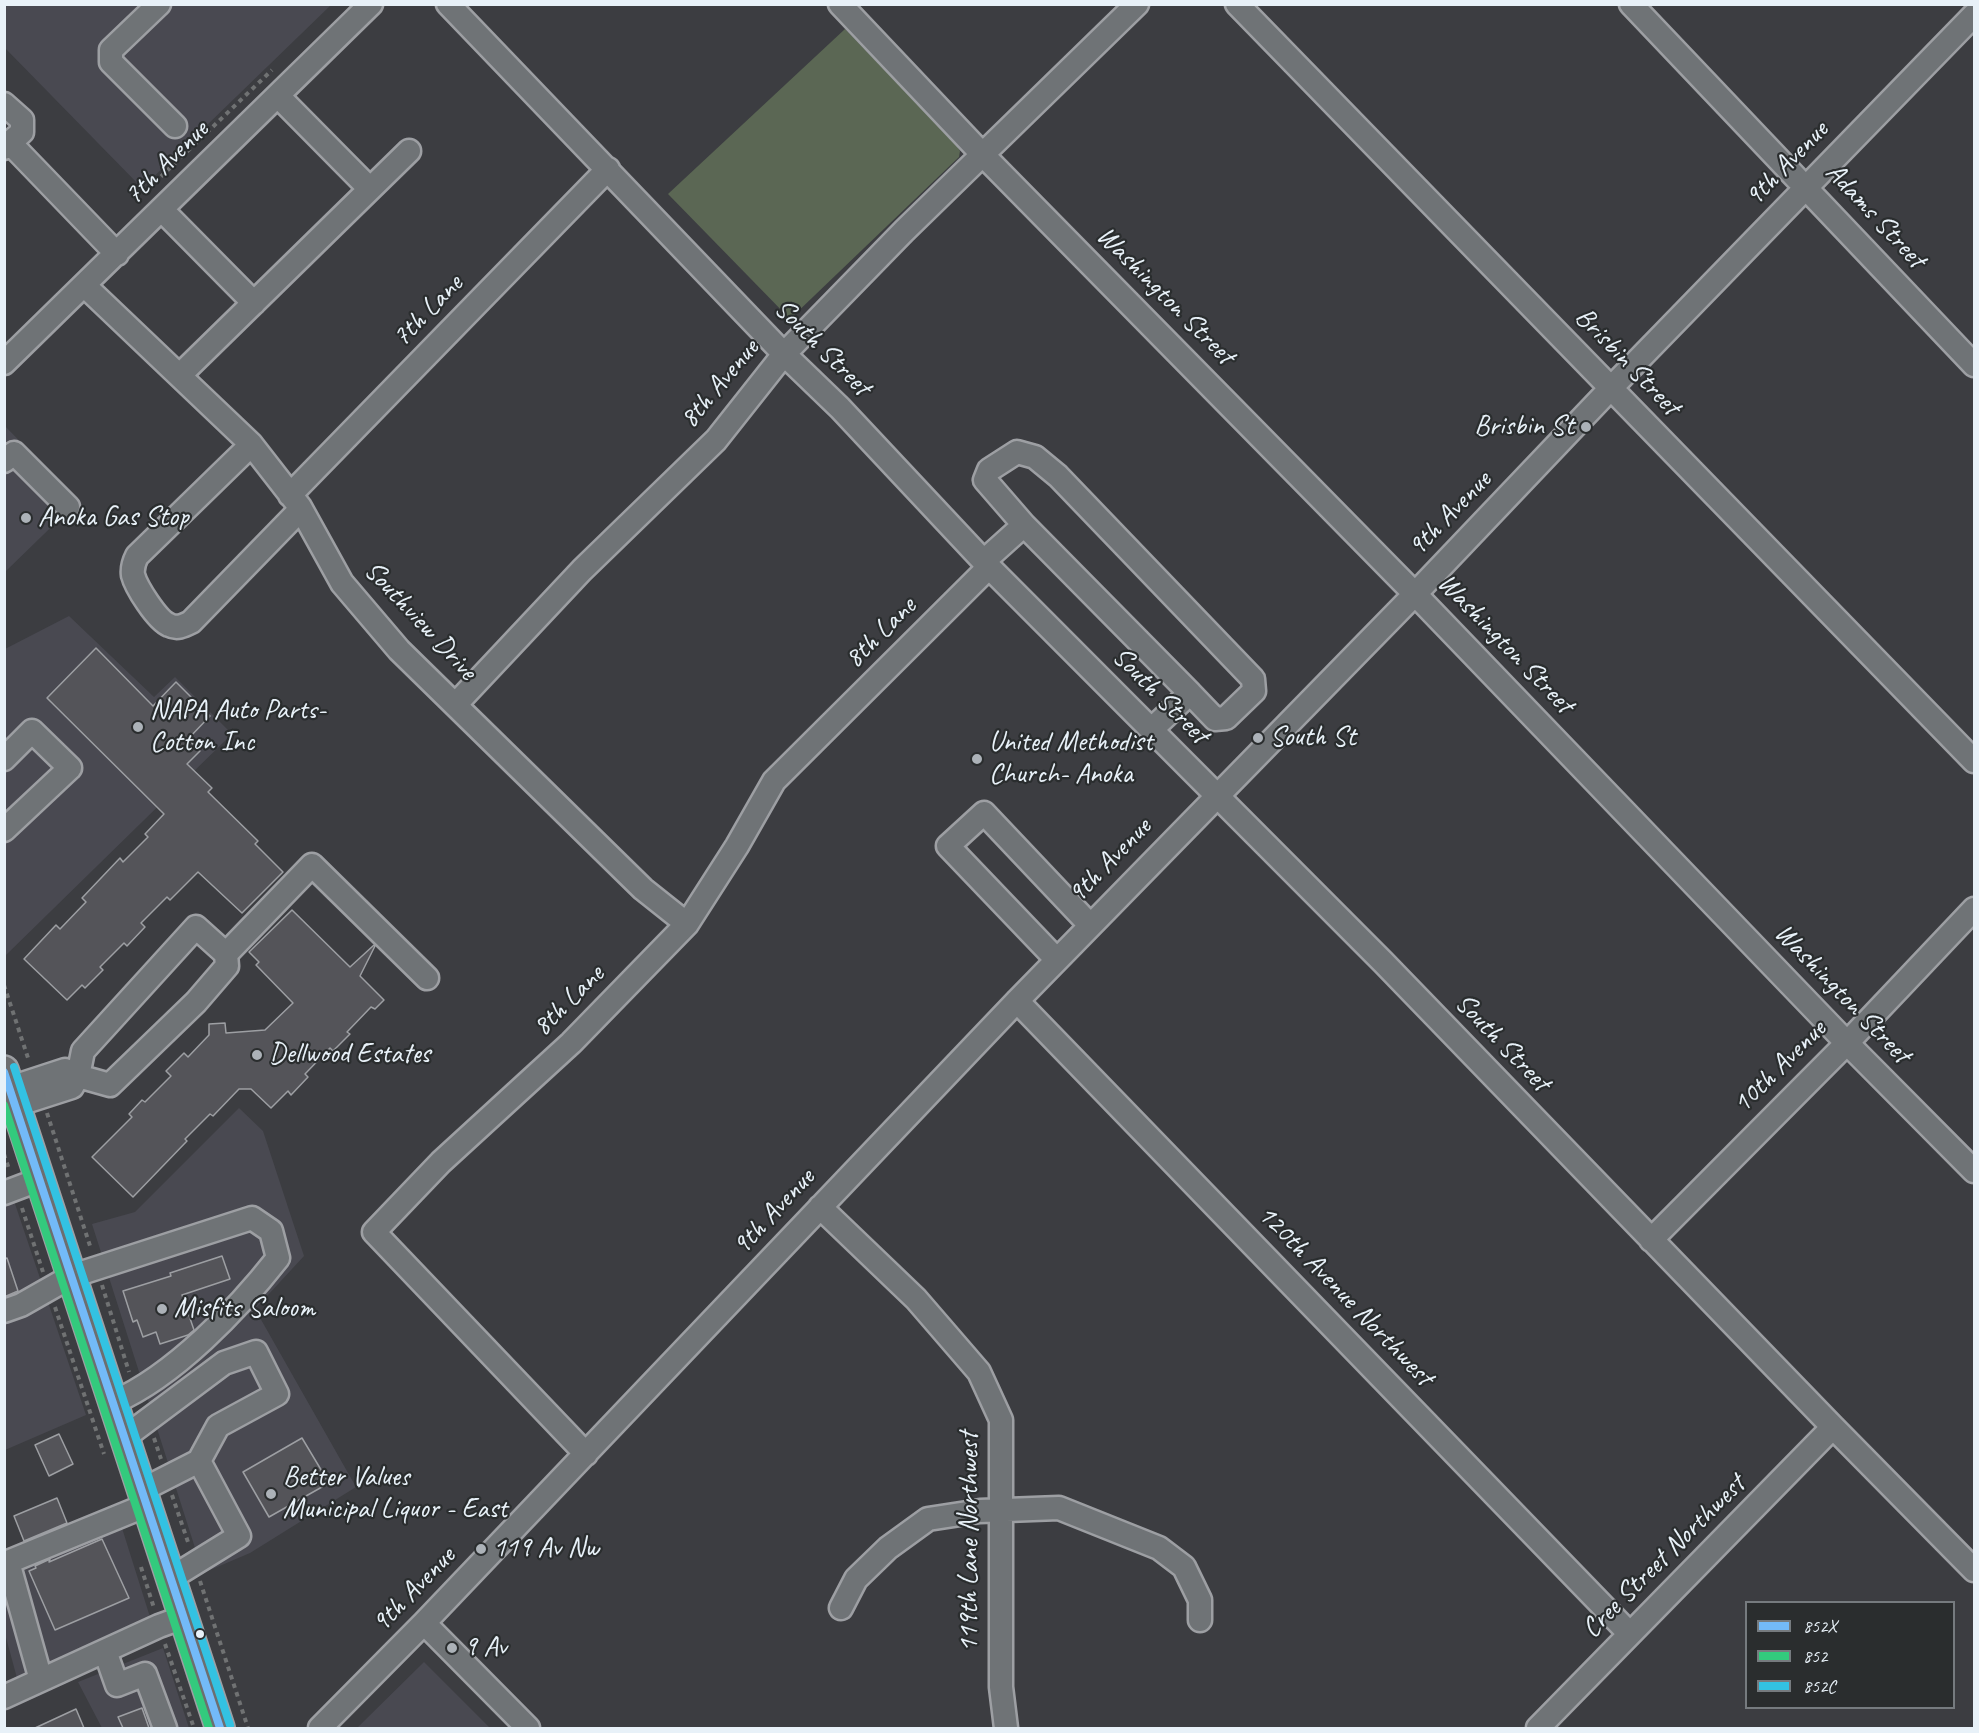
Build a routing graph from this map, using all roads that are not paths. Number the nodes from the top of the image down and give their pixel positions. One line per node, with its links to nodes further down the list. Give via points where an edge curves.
1 (159, 4): 11 (street, via 111,50 111,62)
2 (371, 4): 9 (street, 7th Avenue)
3 (448, 4): 15 (street, South Street)
4 (840, 4): 14 (street, Washington Street)
5 (1137, 4): 14 (street, 8th Avenue)
6 (1237, 4): 26 (street, Brisbin Street)
7 (1631, 4): 16 (street, Adams Street)
8 (1974, 15): 16 (street, 9th Avenue)
9 (278, 96): 17 (street); 18 (street, 7th Avenue)
10 (4, 104): 12 (street, via 22,120 22,132)
11 (175, 126)
12 (7, 145): 19 (street)
13 (409, 151): 17 (street)
14 (983, 155): 22 (street, 8th Avenue); 33 (street, Washington Street)
15 (608, 169): 22 (street, South Street); 29 (street, 7th Lane)
16 (1807, 187): 24 (street, Adams Street); 26 (street, 9th Avenue)
17 (369, 188): 21 (street)
18 (162, 210): 19 (street, 7th Avenue); 21 (street)
19 (117, 254): 20 (street, 7th Avenue)
20 (85, 286): 23 (street, 7th Avenue); 25 (street, Southview Drive)
21 (254, 303): 25 (street)
22 (784, 354): 32 (street, South Street); 35 (street, 8th Avenue, via 716,440 582,570)
23 (4, 363)
24 (1974, 365)
25 (180, 375): 27 (street, Southview Drive)
26 (1611, 388): 33 (street, 9th Avenue); 38 (street, Brisbin Street)
27 (251, 445): 29 (street, Southview Drive); 29 (street, 7th Lane, via 137,556 133,564 136,584 159,619 180,627 191,622)
28 (4, 461): 30 (street, via 14,453)
29 (296, 502): 35 (street, Southview Drive, via 349,592 399,650)
30 (68, 507)
31 (1024, 525): 32 (street, 8th Lane); 34 (street); 34 (street, via 985,480 989,470 1017,452 1035,457 1058,476 1253,679 1254,691 1226,718 1215,719)
32 (987, 564): 36 (street, South Street); 42 (street, 8th Lane, via 774,781)
33 (1415, 594): 39 (street, 9th Avenue); 48 (street, Washington Street)
34 (1190, 693): 36 (street)
35 (456, 704): 42 (street, Southview Drive, via 644,889)
36 (1151, 730): 39 (street, South Street)
37 (4, 759): 40 (street, via 32,731 70,768)
38 (1974, 761)
39 (1216, 795): 43 (street, 9th Avenue); 55 (street, South Street)
40 (4, 830)
41 (1974, 909): 48 (street, 10th Avenue)
42 (687, 924): 61 (street, 8th Lane, via 571,1043 441,1162 374,1232)
43 (1090, 925): 45 (street, 9th Avenue); 45 (street, via 984,813 948,846)
44 (226, 954): 46 (street, via 312,865); 49 (street, via 227,966 196,1002 110,1085); 49 (street, via 196,927 83,1051)
45 (1057, 960): 47 (street, 9th Avenue)
46 (427, 978)
47 (1017, 1000): 54 (street, 9th Avenue); 71 (street, 120th Avenue Northwest)
48 (1846, 1043): 51 (street, Washington Street); 55 (street, 10th Avenue)
49 (78, 1076): 50 (street, via 72,1087)
50 (10, 1088): 52 (main road)
51 (1974, 1172)
52 (41, 1179): 53 (street); 56 (main road)
53 (10, 1191)
54 (820, 1207): 61 (street, 9th Avenue); 64 (street, 119th Lane Northwest, via 916,1299 979,1372 1001,1420)
55 (1651, 1240): 59 (street, South Street)
56 (73, 1278): 57 (street); 58 (main road); 58 (street, via 252,1218 271,1231 278,1258 255,1287 190,1351)
57 (4, 1311)
58 (125, 1397): 60 (main road)
59 (1833, 1427): 65 (street, South Street); 71 (street, Cree Street Northwest)
60 (125, 1437): 62 (street, via 224,1363 256,1352 277,1394 218,1426); 63 (main road)
61 (586, 1454): 70 (street, 9th Avenue)
62 (199, 1461): 63 (street, via 166,1478); 66 (street, via 238,1536)
63 (145, 1498): 66 (main road); 73 (street, via 8,1562)
64 (1001, 1511): 67 (street, via 928,1519 888,1548 856,1579); 68 (street, via 1059,1508 1159,1548 1184,1567 1200,1600); 79 (street, 119th Lane Northwest, via 1001,1687)
65 (1974, 1570)
66 (171, 1578): 69 (main road)
67 (841, 1608)
68 (1200, 1620)
69 (172, 1621): 72 (street); 76 (main road)
70 (424, 1623): 77 (street, 9th Avenue); 78 (street)
71 (1630, 1634): 80 (street, Cree Street Northwest)
72 (105, 1651): 73 (street); 75 (street, via 117,1685 145,1674)
73 (41, 1680): 74 (street)
74 (4, 1697)
75 (165, 1728)
76 (220, 1728)
77 (320, 1728)
78 (528, 1728)
79 (1006, 1728)
80 (1538, 1728)

